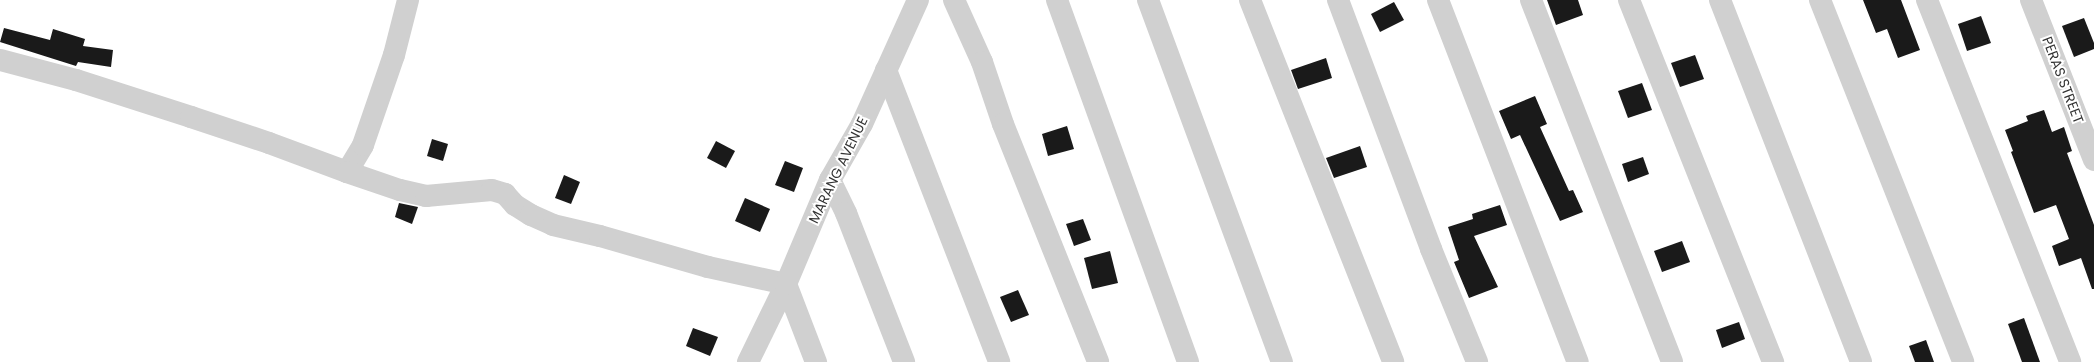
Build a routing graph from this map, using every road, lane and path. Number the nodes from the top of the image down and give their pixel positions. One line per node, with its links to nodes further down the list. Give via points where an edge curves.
1 (408, 0): 18 (street, via 394,55 363,145)
2 (918, 0): 16 (street, MARANG AVENUE)
3 (954, 0): 25 (street, via 982,62 1003,124)
4 (1057, 0): 26 (street)
5 (1148, 0): 27 (street)
6 (1250, 0): 28 (street)
7 (1338, 0): 29 (street, via 1431,249)
8 (1438, 0): 30 (street)
9 (1531, 0): 31 (street)
10 (1629, 0): 32 (street)
11 (1720, 0): 33 (street)
12 (1820, 0): 34 (street)
13 (1927, 0): 35 (street)
14 (2031, 0): 17 (street, PERAS STREET)
15 (0, 60): 18 (street, via 76,80 190,116)
16 (886, 70): 19 (street, MARANG AVENUE, via 862,124); 24 (street)
17 (2094, 160)
18 (347, 172): 20 (street, via 426,196 492,190 506,194 515,205 553,225 708,267)
19 (830, 180): 20 (street, MARANG AVENUE); 23 (street, via 846,213)
20 (786, 284): 21 (street, MARANG AVENUE); 22 (street)
21 (748, 362)
22 (816, 362)
23 (904, 362)
24 (999, 362)
25 (1098, 362)
26 (1188, 362)
27 (1282, 362)
28 (1393, 362)
29 (1477, 362)
30 (1578, 362)
31 (1672, 362)
32 (1773, 362)
33 (1862, 362)
34 (1963, 362)
35 (2070, 362)

